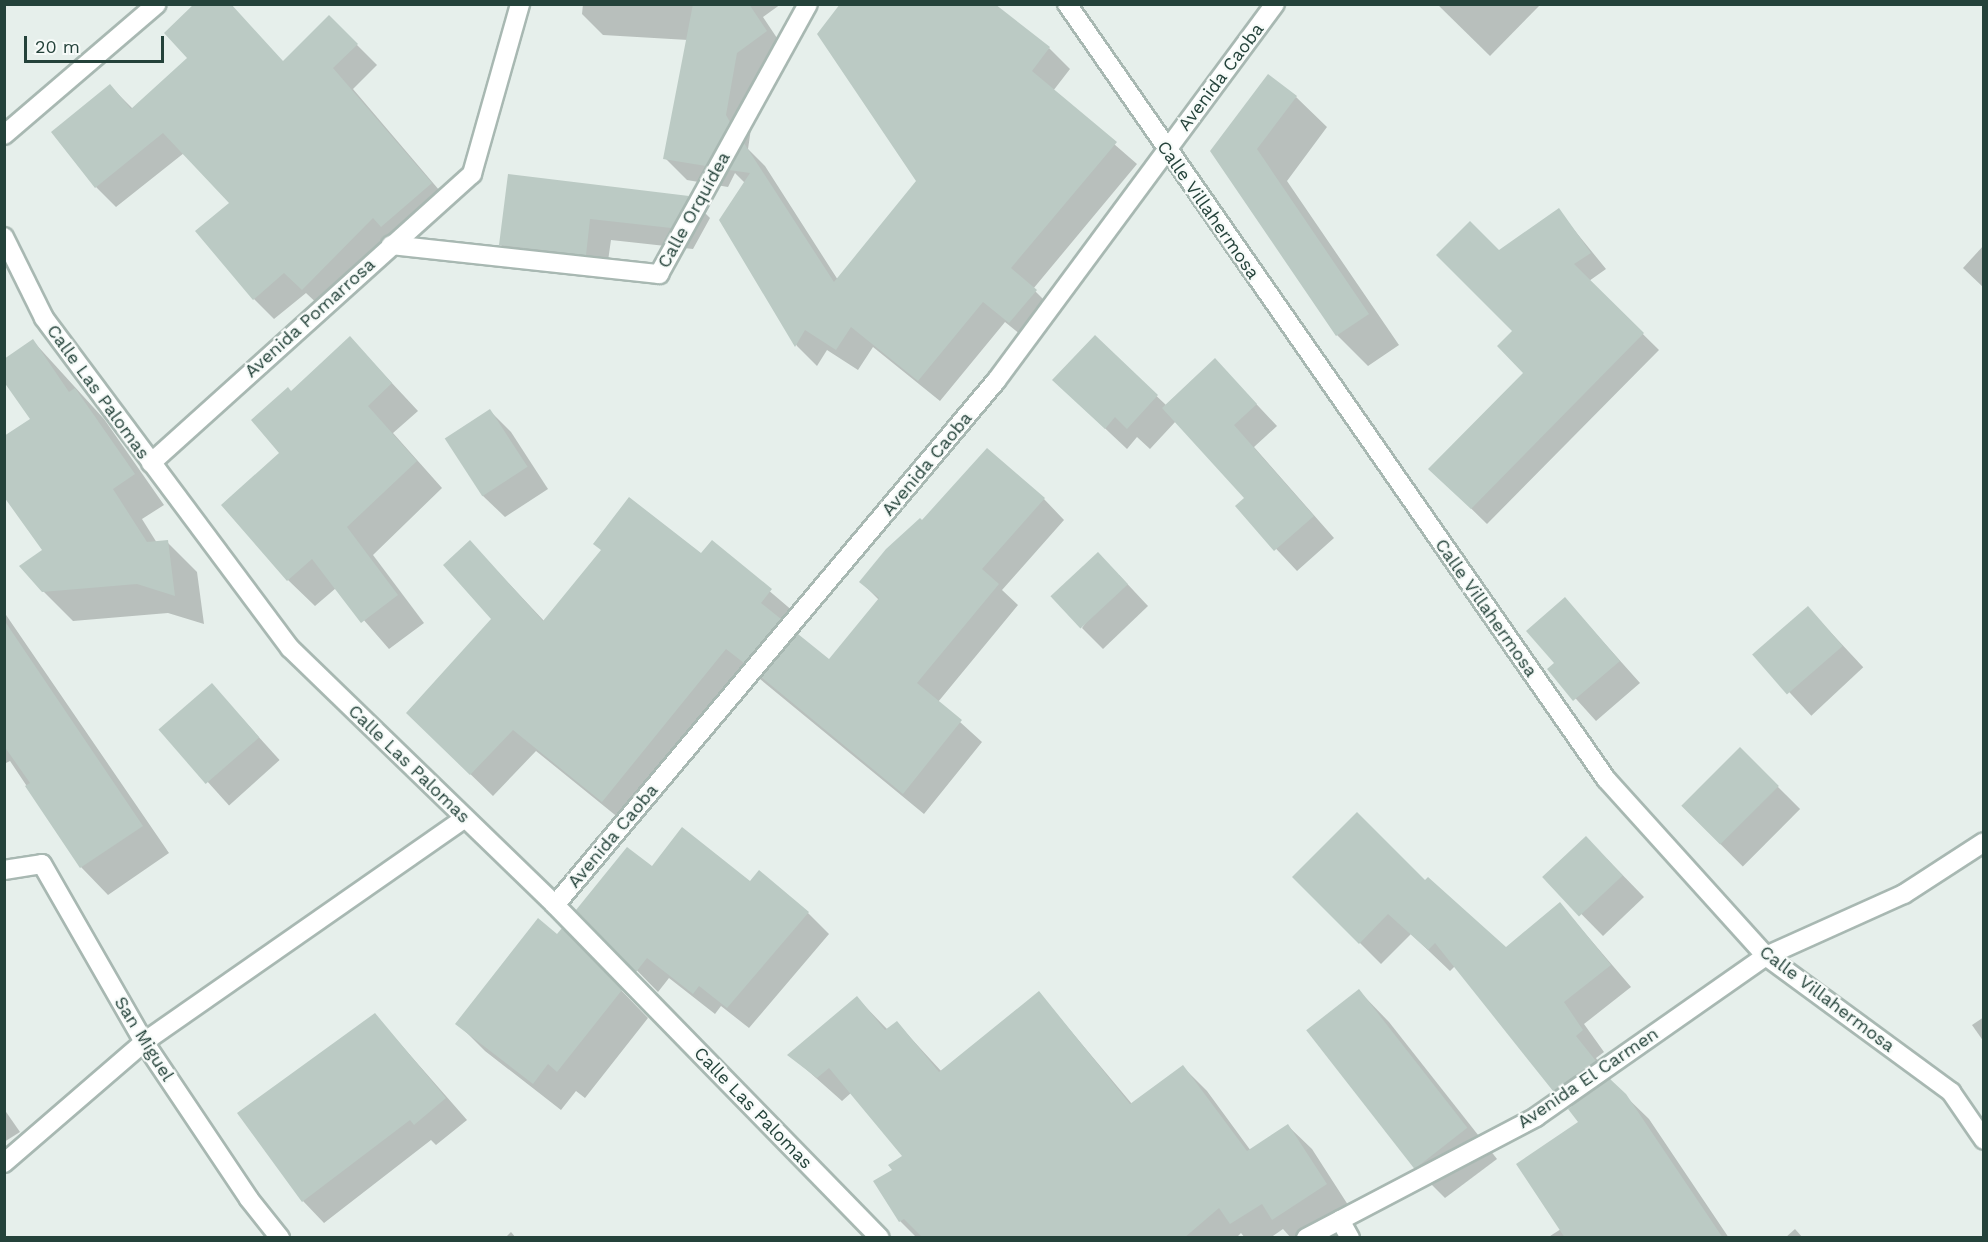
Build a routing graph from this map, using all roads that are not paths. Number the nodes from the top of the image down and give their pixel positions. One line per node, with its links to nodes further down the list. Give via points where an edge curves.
1 (156, 4): 6 (street)
2 (520, 4): 9 (street, Avenida Pomarrosa, via 472,174)
3 (808, 4): 9 (street, Calle Orquídea, via 659,274)
4 (1068, 4): 7 (street, Calle Villahermosa)
5 (1275, 4): 7 (street, Avenida Caoba)
6 (4, 135)
7 (1166, 151): 14 (street, Avenida Caoba, via 996,381); 15 (street, Calle Villahermosa, via 1606,779)
8 (4, 237): 10 (street, Calle Las Palomas, via 44,318)
9 (391, 244): 10 (street, Avenida Pomarrosa)
10 (151, 463): 11 (street, Calle Las Palomas, via 290,648)
11 (465, 818): 14 (street, Calle Las Palomas); 16 (street)
12 (1983, 842): 15 (street, Avenida El Carmen, via 1904,894)
13 (4, 870): 16 (street, San Miguel, via 42,864)
14 (555, 905): 21 (street, Calle Las Palomas)
15 (1766, 956): 17 (street, Calle Villahermosa, via 1951,1092); 19 (street, Avenida El Carmen, via 1536,1117)
16 (144, 1042): 18 (street); 20 (street, San Miguel, via 249,1199)
17 (1983, 1140)
18 (4, 1163)
19 (1340, 1220): 22 (street, Avenida El Carmen); 23 (street)
20 (280, 1238)
21 (880, 1238)
22 (1306, 1238)
23 (1350, 1238)

